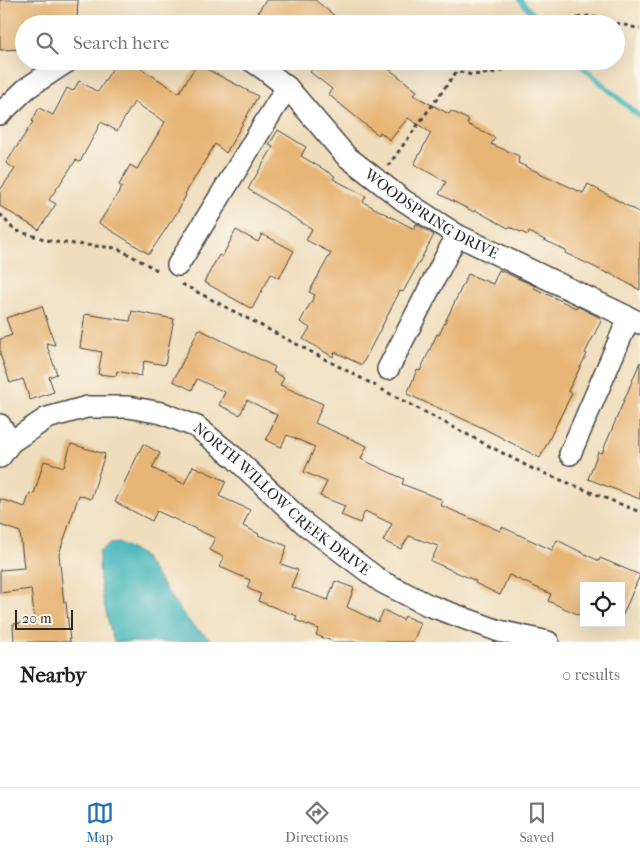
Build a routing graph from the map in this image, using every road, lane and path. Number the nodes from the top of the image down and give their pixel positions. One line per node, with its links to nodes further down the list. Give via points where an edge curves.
1 (625, 25): 2 (path)
2 (640, 29)
3 (54, 70): 7 (street, via 27,88)
4 (264, 70): 6 (street, WOODSPRING DRIVE)
5 (504, 70): 8 (path, via 472,75 457,71)
6 (287, 87): 8 (street, WOODSPRING DRIVE, via 346,156); 11 (street)
7 (0, 114)
8 (378, 180): 10 (street, WOODSPRING DRIVE)
9 (0, 214): 11 (path, via 14,230 54,242 117,248)
10 (457, 235): 12 (street, WOODSPRING DRIVE); 13 (street)
11 (172, 272): 16 (path, via 529,466)
12 (635, 321): 15 (street)
13 (388, 369)
14 (4, 441): 17 (street, NORTH WILLOW CREEK DRIVE, via 47,418 87,407 128,407 162,413 197,427 306,525 382,582 428,605 499,631)
15 (570, 454)
16 (640, 512)
17 (548, 642)

